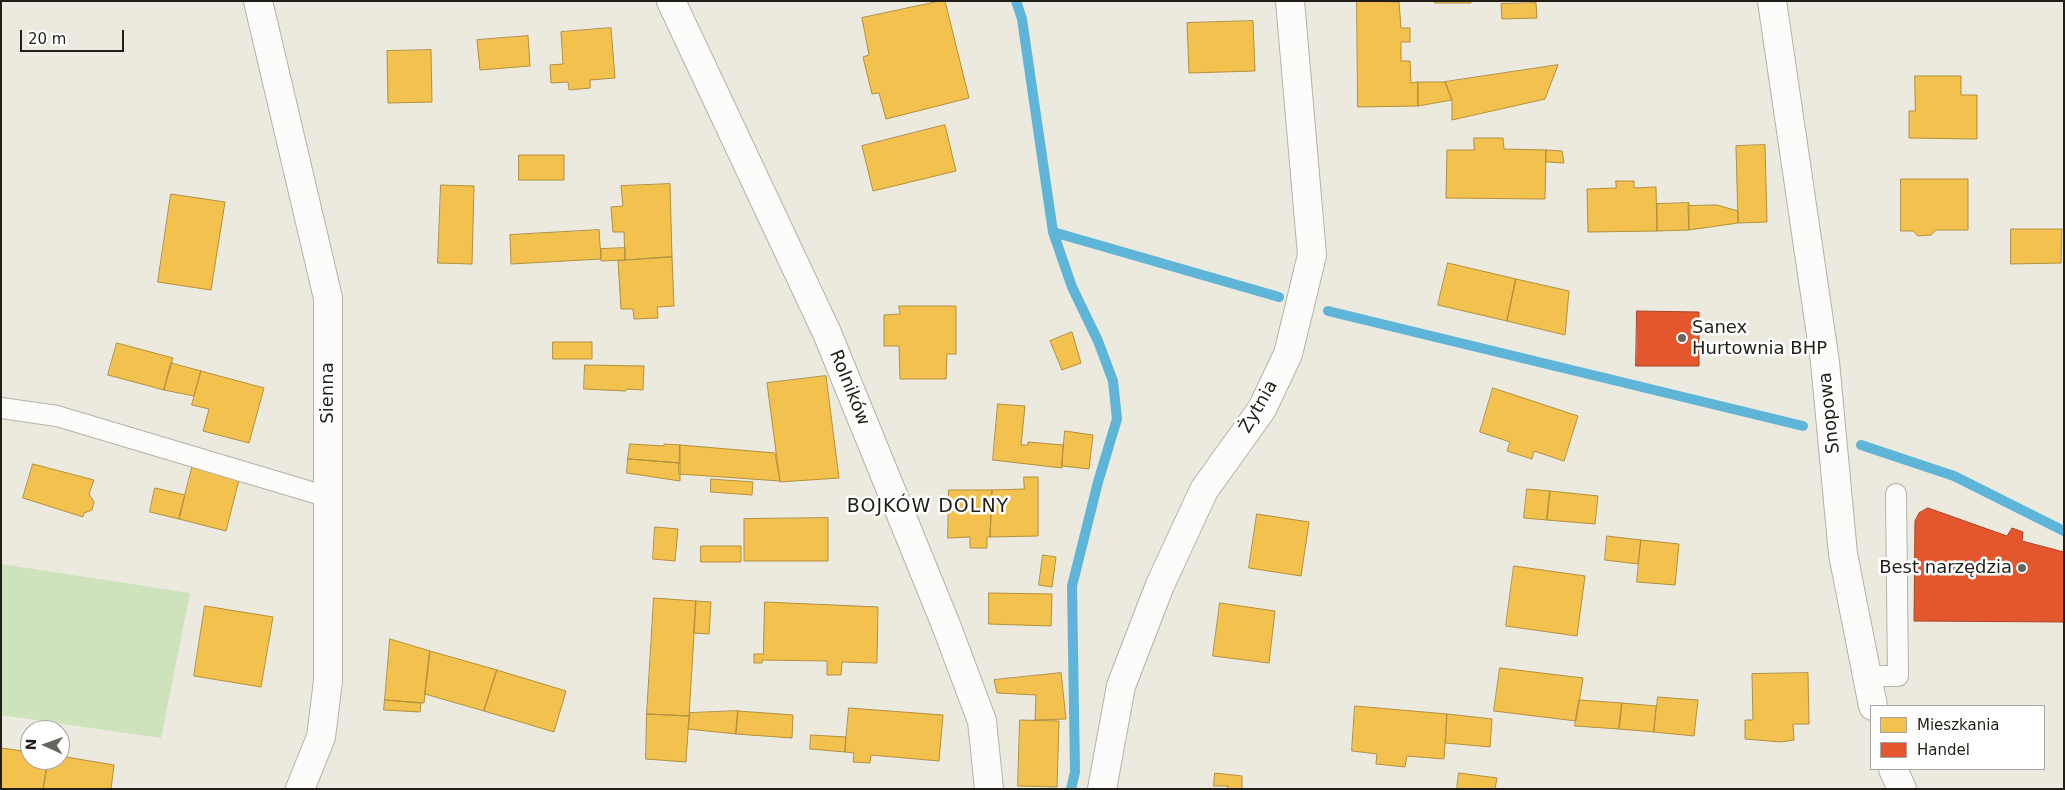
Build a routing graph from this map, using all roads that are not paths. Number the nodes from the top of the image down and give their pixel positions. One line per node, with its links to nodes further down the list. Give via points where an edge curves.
1 (258, 1): 7 (street, Sienna, via 328,298)
2 (671, 1): 12 (street, Rolników, via 826,333 946,625 982,721)
3 (1290, 1): 13 (street, Żytnia, via 1312,255 1299,310 1288,354 1262,409 1204,490 1160,585 1121,686)
4 (1772, 1): 8 (street, Snopowa, via 1825,362 1844,554)
5 (1, 408): 7 (lane, via 57,416)
6 (1896, 494): 8 (lane, via 1898,676)
7 (328, 497): 11 (street, Sienna, via 328,681 321,737)
8 (1867, 676): 9 (street, Snopowa)
9 (1873, 705)
10 (1894, 770): 14 (street)
11 (300, 789)
12 (989, 789)
13 (1102, 789)
14 (1902, 789)

